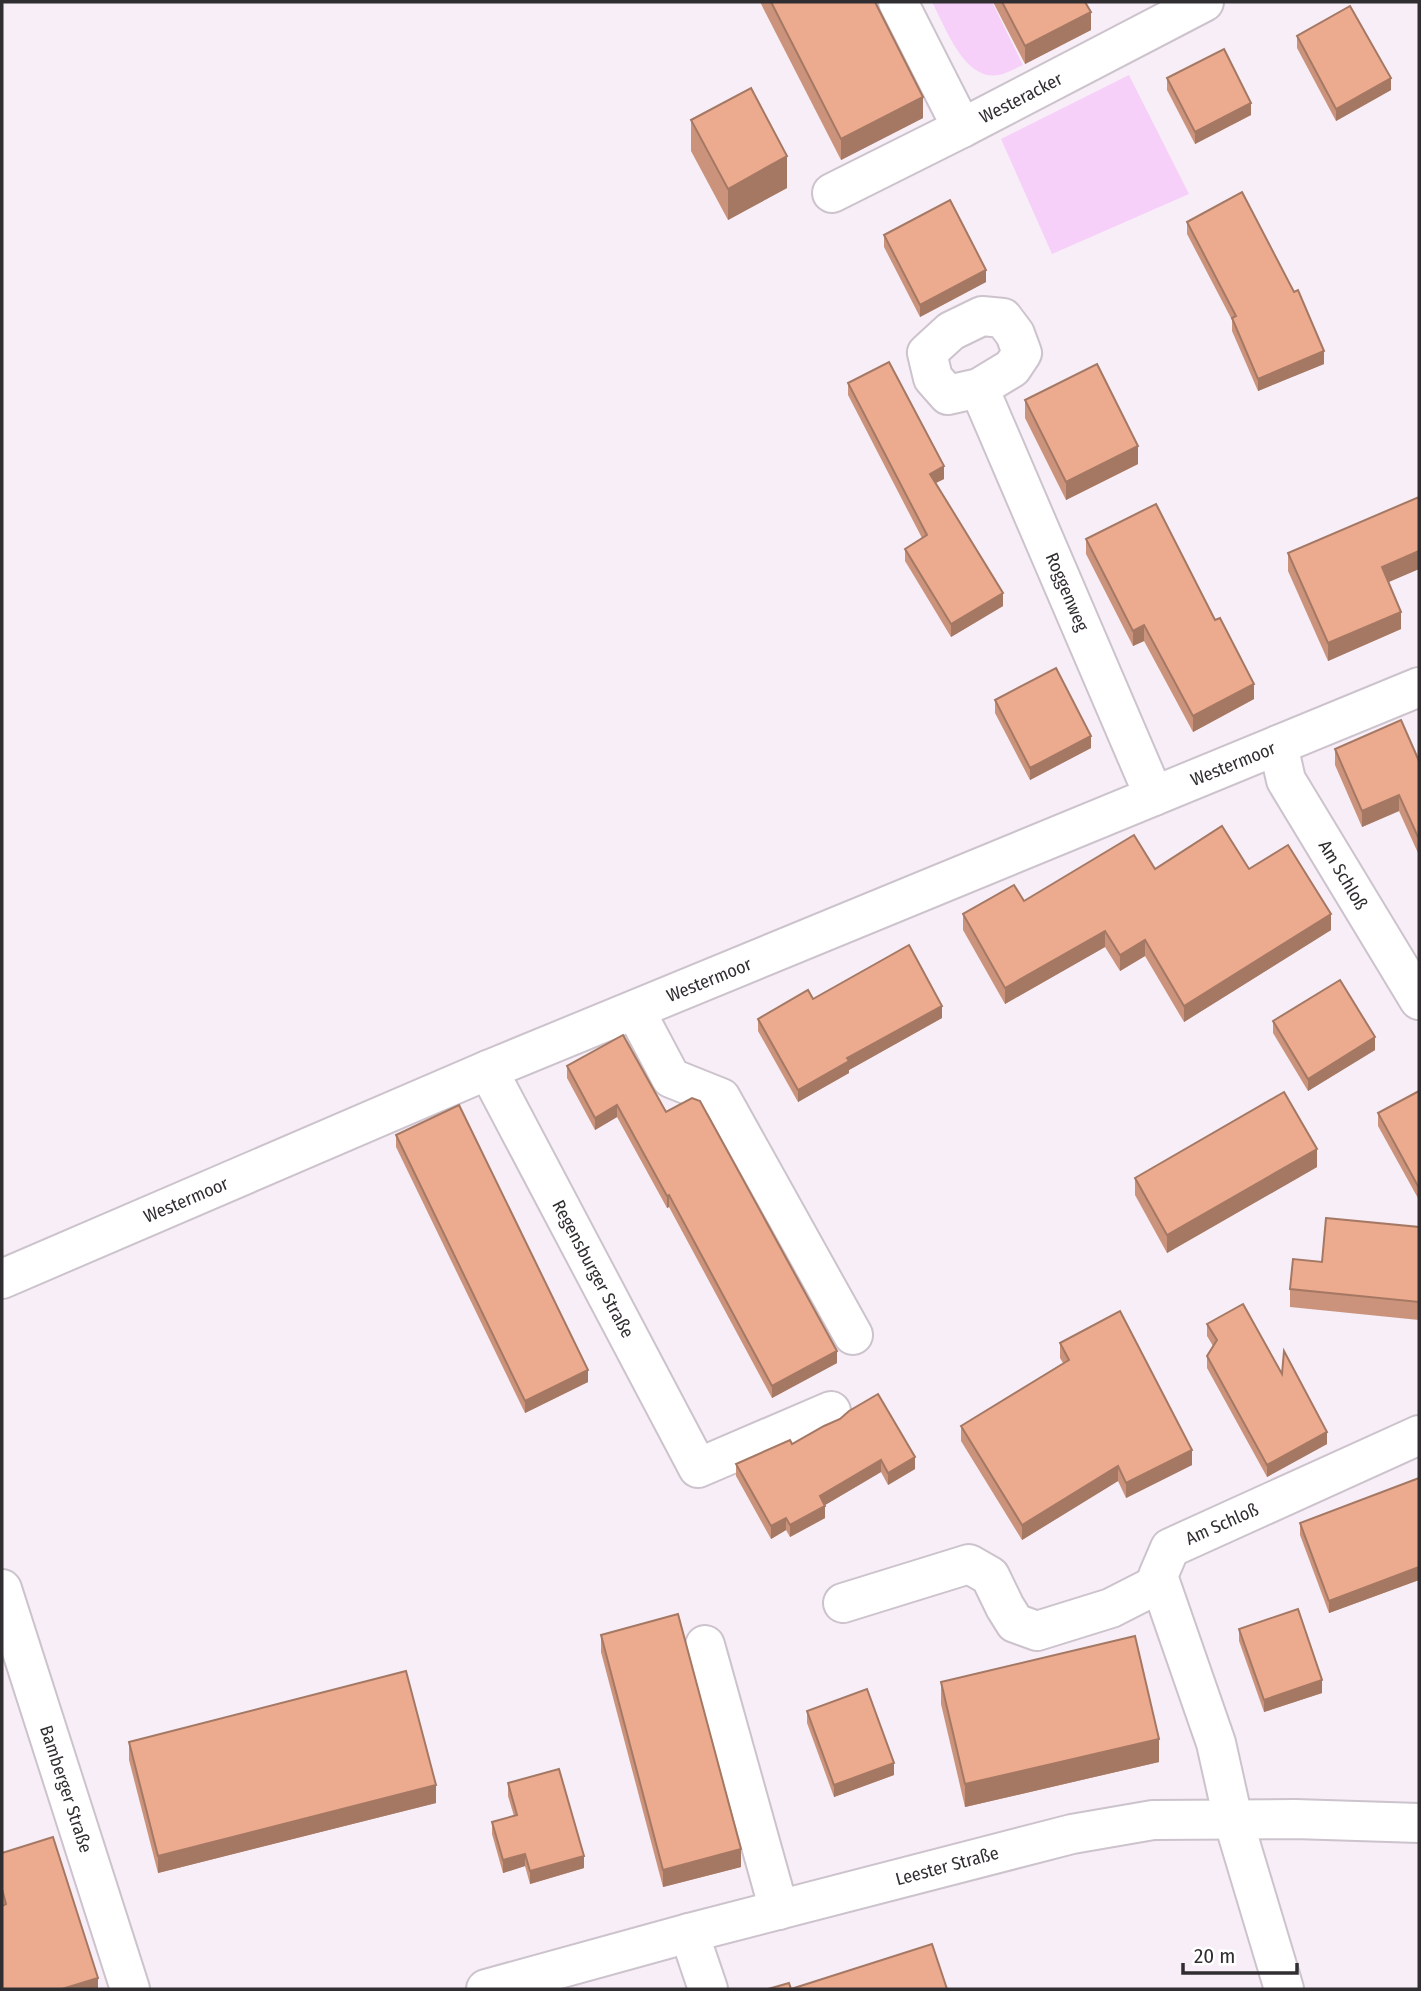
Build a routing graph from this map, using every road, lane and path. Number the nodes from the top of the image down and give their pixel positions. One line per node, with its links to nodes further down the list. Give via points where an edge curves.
1 (898, 2): 4 (street, Westeracker)
2 (1205, 2): 3 (street, Westeracker)
3 (1145, 16): 4 (street, Westeracker)
4 (962, 128): 5 (street)
5 (832, 192)
6 (979, 388): 9 (street, Roggenweg)
7 (1419, 687): 8 (street, Westermoor)
8 (1278, 745): 9 (street, Westermoor); 10 (street, Am Schloß, via 1286,780)
9 (1154, 796): 11 (street, Westermoor)
10 (1419, 1000)
11 (635, 1010): 12 (street, Westermoor); 14 (street, via 671,1078 721,1098)
12 (488, 1070): 13 (street, Westermoor); 15 (street, Regensburger Straße, via 698,1468)
13 (2, 1279)
14 (853, 1335)
15 (831, 1411)
16 (1419, 1435): 17 (street, Am Schloß, via 1170,1548 1158,1576)
17 (1160, 1583): 19 (street, via 1111,1608 1037,1631 1015,1623 990,1576 969,1564); 21 (street, via 1216,1742)
18 (2, 1589): 25 (street, Bamberger Straße)
19 (843, 1603)
20 (705, 1645): 23 (street)
21 (1233, 1819): 22 (street, Leester Straße); 23 (street, Leester Straße, via 1153,1820 1072,1834); 28 (street)
22 (1419, 1823)
23 (779, 1910): 24 (street, Leester Straße)
24 (689, 1933): 26 (street, Leester Straße); 27 (street)
25 (130, 1989)
26 (486, 1989)
27 (708, 1989)
28 (1284, 1989)

